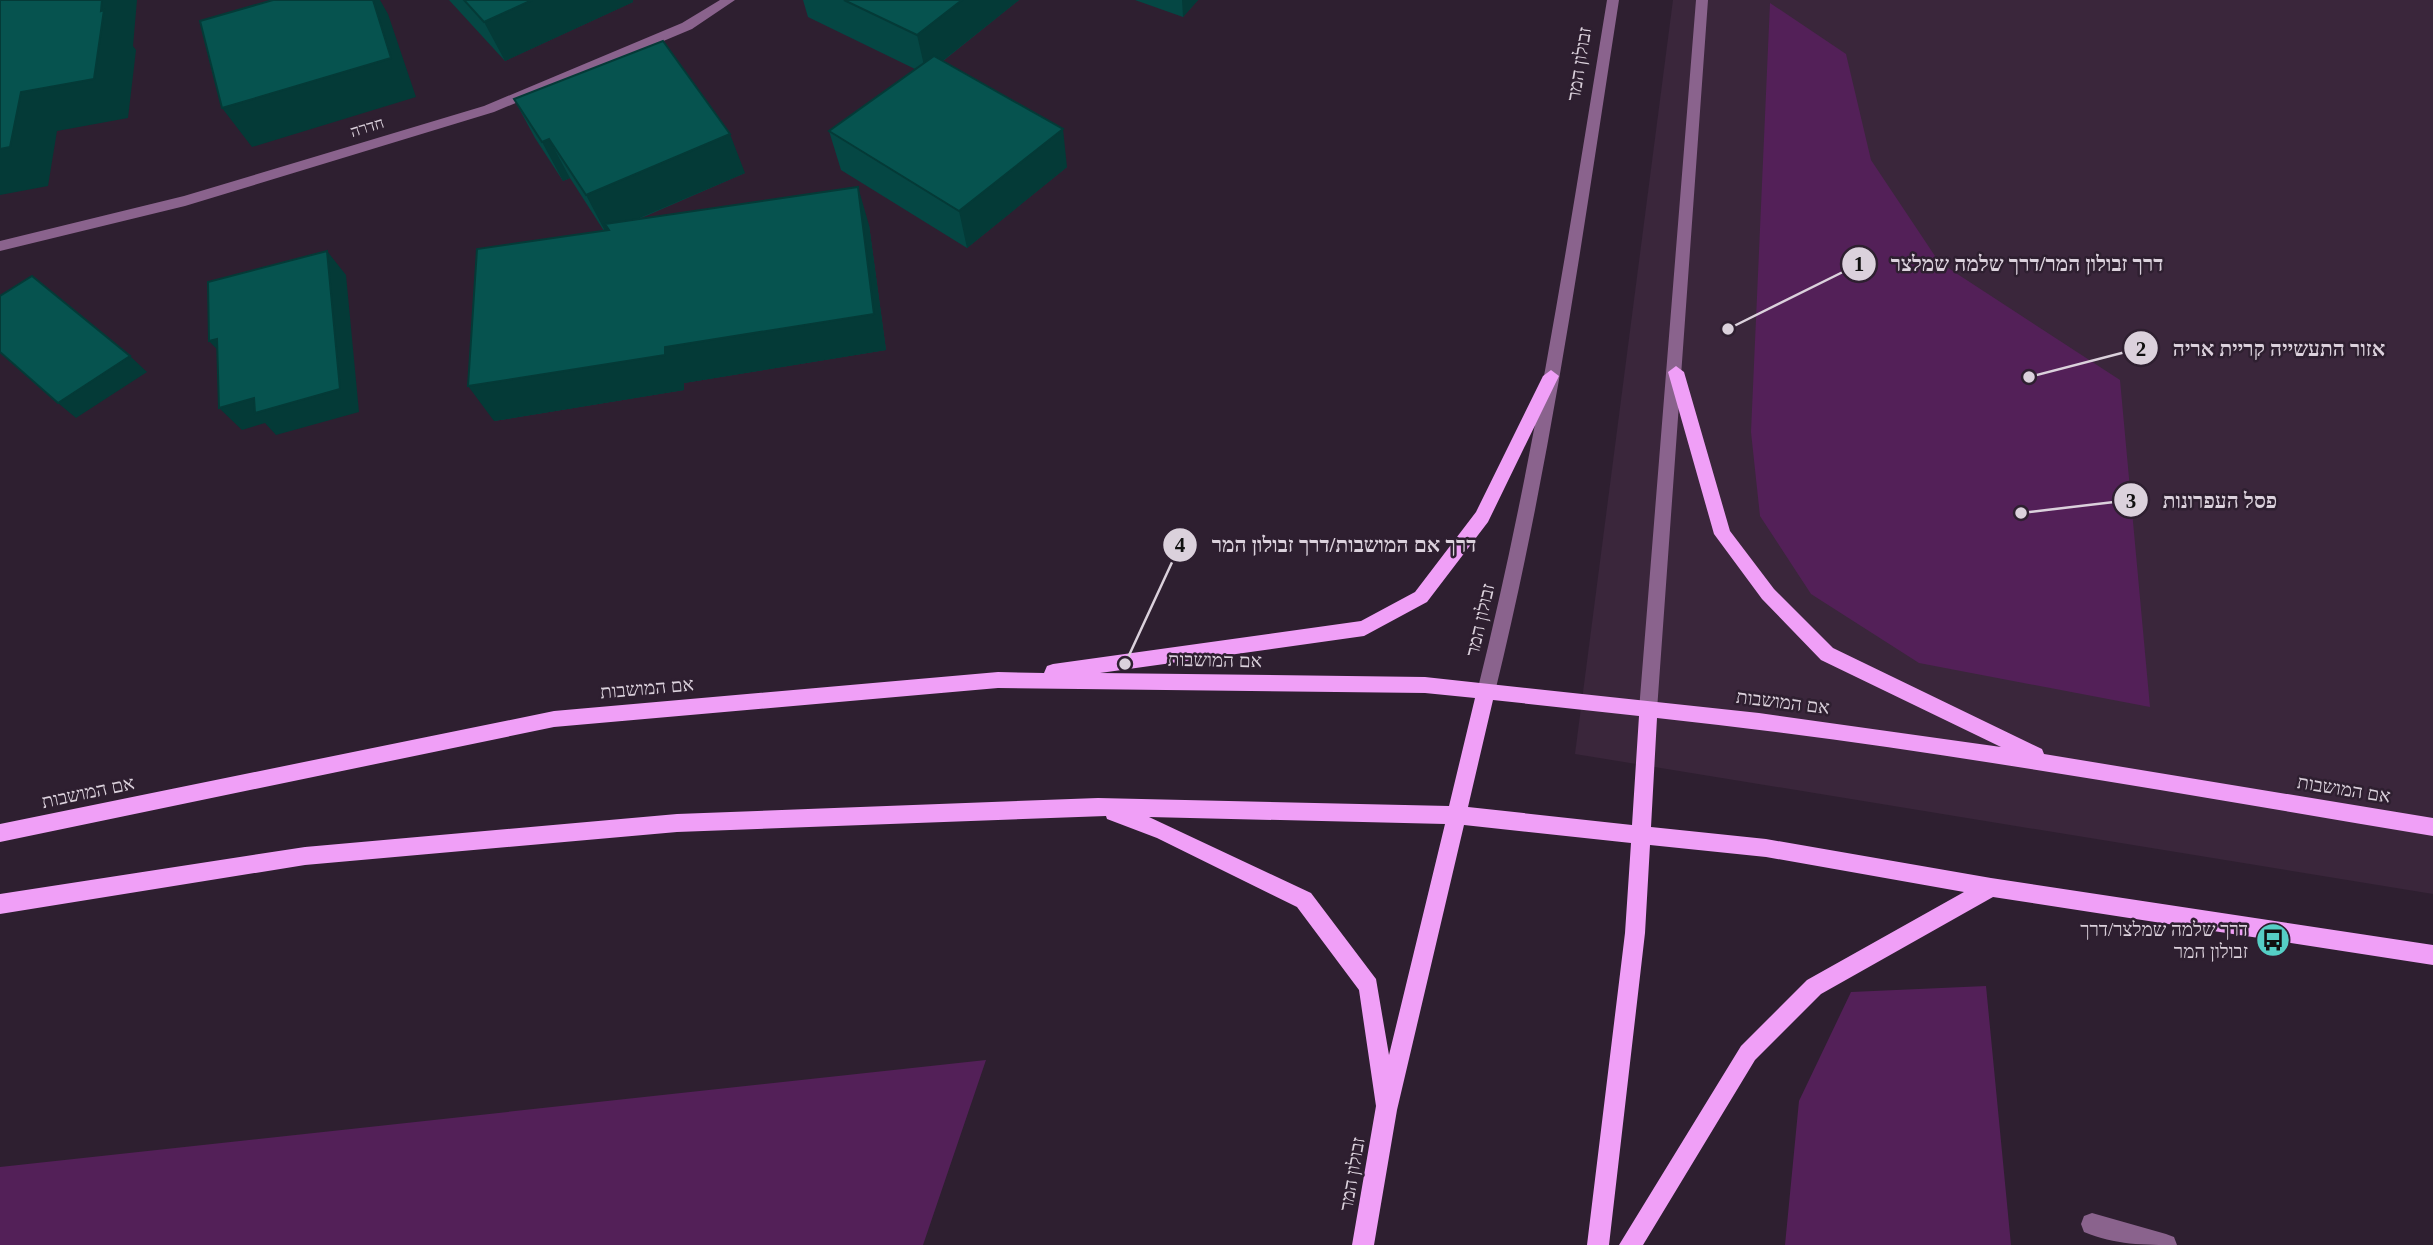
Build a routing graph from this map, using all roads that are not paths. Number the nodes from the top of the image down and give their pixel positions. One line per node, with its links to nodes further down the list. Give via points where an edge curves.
1 (729, 0): 4 (street, חדרה, via 687,26 489,109 185,201)
2 (1613, 0): 6 (street, זבולון המר)
3 (1702, 0): 5 (street)
4 (0, 246)
5 (1676, 372): 9 (street); 10 (main road, via 1722,534 1800,628 1827,654)
6 (1551, 376): 7 (main road, via 1482,517 1421,597 1364,628); 8 (street, זבולון המר, via 1507,614)
7 (998, 680): 8 (main road, אם המושבות, via 1425,685); 14 (main road, אם המושבות, via 554,719)
8 (1486, 692): 9 (main road, אם המושבות); 12 (main road, זבולון המר)
9 (1648, 710): 10 (main road, אם המושבות, via 1759,721); 15 (main road)
10 (2050, 763): 13 (main road, אם המושבות)
11 (1098, 807): 12 (main road); 17 (main road, via 677,822 305,856); 19 (main road, via 1163,831 1304,900 1369,986)
12 (1455, 816): 15 (main road); 19 (main road, זבולון המר, via 1429,943)
13 (2433, 827)
14 (0, 833)
15 (1640, 834): 16 (main road, via 1766,848); 22 (main road, via 1635,933)
16 (1991, 887): 18 (main road); 23 (main road, via 1814,986 1748,1053)
17 (0, 904)
18 (2433, 955)
19 (1386, 1111): 21 (main road, זבולון המר)
20 (2092, 1224): 24 (street)
21 (1363, 1245)
22 (1598, 1245)
23 (1630, 1245)
24 (2166, 1245)

